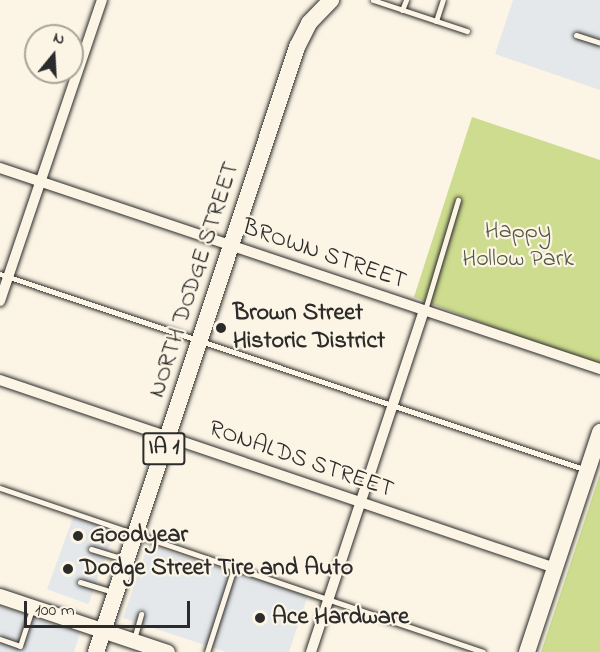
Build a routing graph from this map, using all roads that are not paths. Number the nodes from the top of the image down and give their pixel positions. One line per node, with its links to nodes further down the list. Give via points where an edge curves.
1 (102, 0): 12 (street)
2 (331, 0): 14 (main road, NORTH DODGE STREET / IA 1, via 309,23 297,47)
3 (373, 0): 6 (lane)
4 (406, 0): 6 (lane)
5 (443, 0): 7 (lane)
6 (402, 10): 7 (lane)
7 (436, 21): 8 (lane)
8 (467, 31)
9 (576, 35): 10 (lane)
10 (600, 43)
11 (0, 168): 12 (street, BROWN STREET)
12 (39, 182): 14 (street, BROWN STREET); 15 (street)
13 (458, 200): 17 (lane)
14 (233, 246): 17 (street, BROWN STREET); 18 (main road, NORTH DODGE STREET / IA 1)
15 (4, 275): 16 (street); 18 (lane)
16 (0, 301)
17 (424, 311): 19 (street, BROWN STREET); 21 (street)
18 (201, 341): 21 (lane); 23 (main road, NORTH DODGE STREET / IA 1)
19 (600, 369)
20 (0, 380): 23 (street, RONALDS STREET)
21 (392, 407): 24 (lane); 26 (street)
22 (600, 432): 24 (main road)
23 (168, 437): 26 (street, RONALDS STREET); 27 (main road, NORTH DODGE STREET / IA 1)
24 (587, 471): 31 (main road)
25 (0, 488): 27 (lane)
26 (361, 502): 31 (street, RONALDS STREET); 35 (street)
27 (134, 534): 29 (main road, NORTH DODGE STREET / IA 1); 30 (lane)
28 (91, 549): 29 (lane)
29 (126, 559): 33 (main road, NORTH DODGE STREET / IA 1)
30 (234, 568): 35 (lane); 43 (lane)
31 (555, 568): 46 (main road)
32 (80, 582): 33 (lane)
33 (115, 593): 38 (main road, NORTH DODGE STREET / IA 1)
34 (0, 596): 36 (street)
35 (328, 599): 44 (street); 45 (lane)
36 (33, 607): 38 (street); 39 (lane, via 21,646)
37 (141, 614): 40 (lane)
38 (102, 630): 40 (street); 41 (main road, NORTH DODGE STREET / IA 1)
39 (0, 639)
40 (133, 641): 42 (street)
41 (96, 652)
42 (168, 652)
43 (207, 652)
44 (311, 652)
45 (483, 652)
46 (527, 652)

